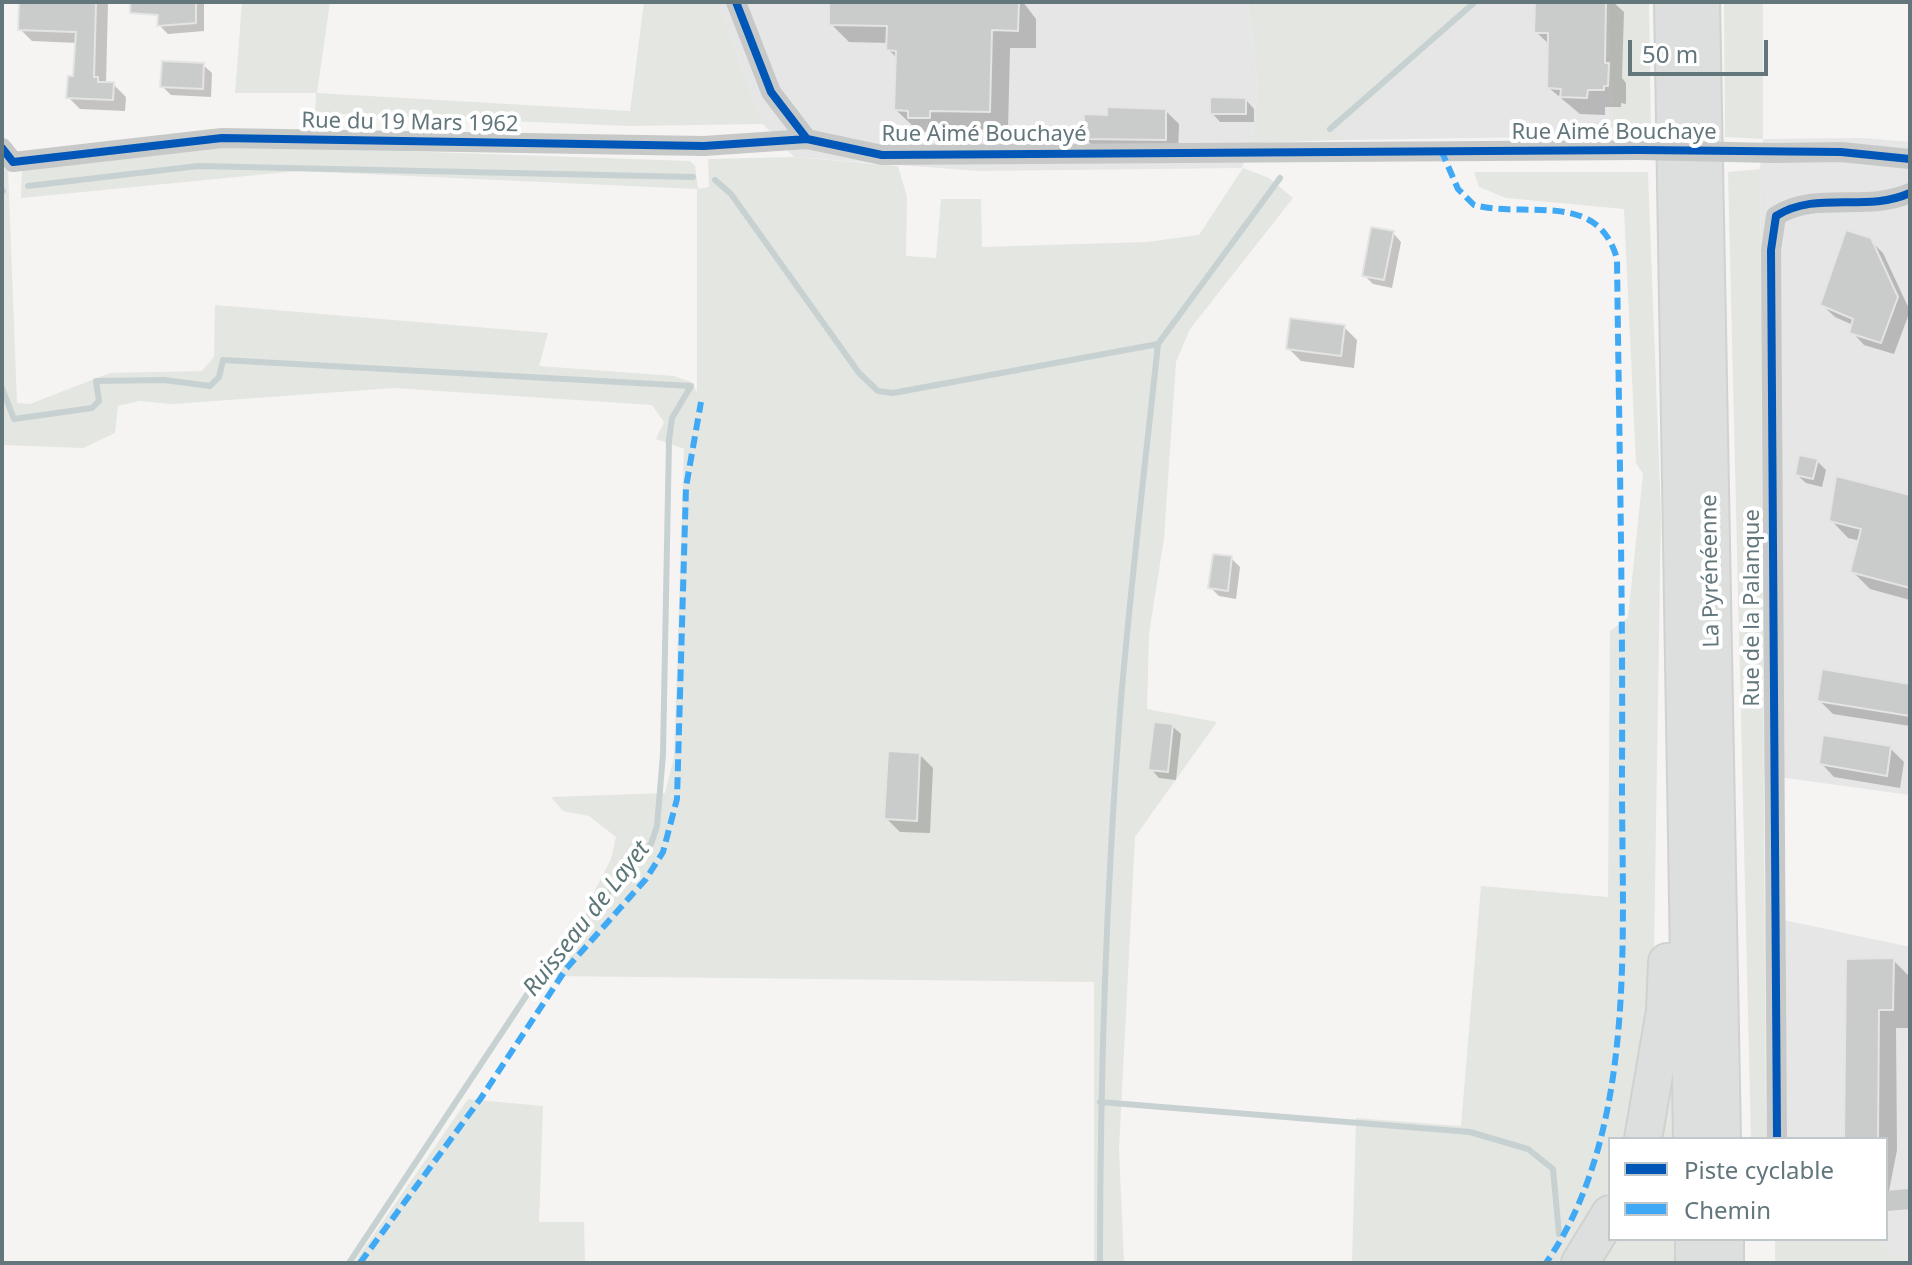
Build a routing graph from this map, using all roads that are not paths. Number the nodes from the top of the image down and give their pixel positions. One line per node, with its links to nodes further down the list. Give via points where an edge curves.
1 (736, 2): 4 (street, via 771,92)
2 (1673, 2): 9 (highway, La Pyrénéenne)
3 (1701, 2): 12 (highway, La Pyrénéenne)
4 (807, 139): 5 (street, Rue Aimé Bouchayé, via 882,155); 6 (street, Rue du 19 Mars 1962, via 704,146 222,138)
5 (1317, 152): 7 (street, Rue Aimé Bouchaye, bridge, via 1841,152)
6 (7, 155)
7 (1910, 159)
8 (1910, 193): 13 (street, Rue de la Palanque, via 1873,205 1813,203 1789,208 1776,216 1771,250)
9 (1687, 792): 10 (highway, via 1673,821 1665,1011); 11 (highway, La Pyrénéenne)
10 (1643, 1137)
11 (1692, 1137)
12 (1722, 1137)
13 (1777, 1137)
14 (1910, 1199): 15 (street)
15 (1888, 1201)
16 (1608, 1217): 19 (highway)
17 (1694, 1241): 20 (highway)
18 (1725, 1241): 21 (highway)
19 (1580, 1263)
20 (1694, 1263)
21 (1725, 1263)

